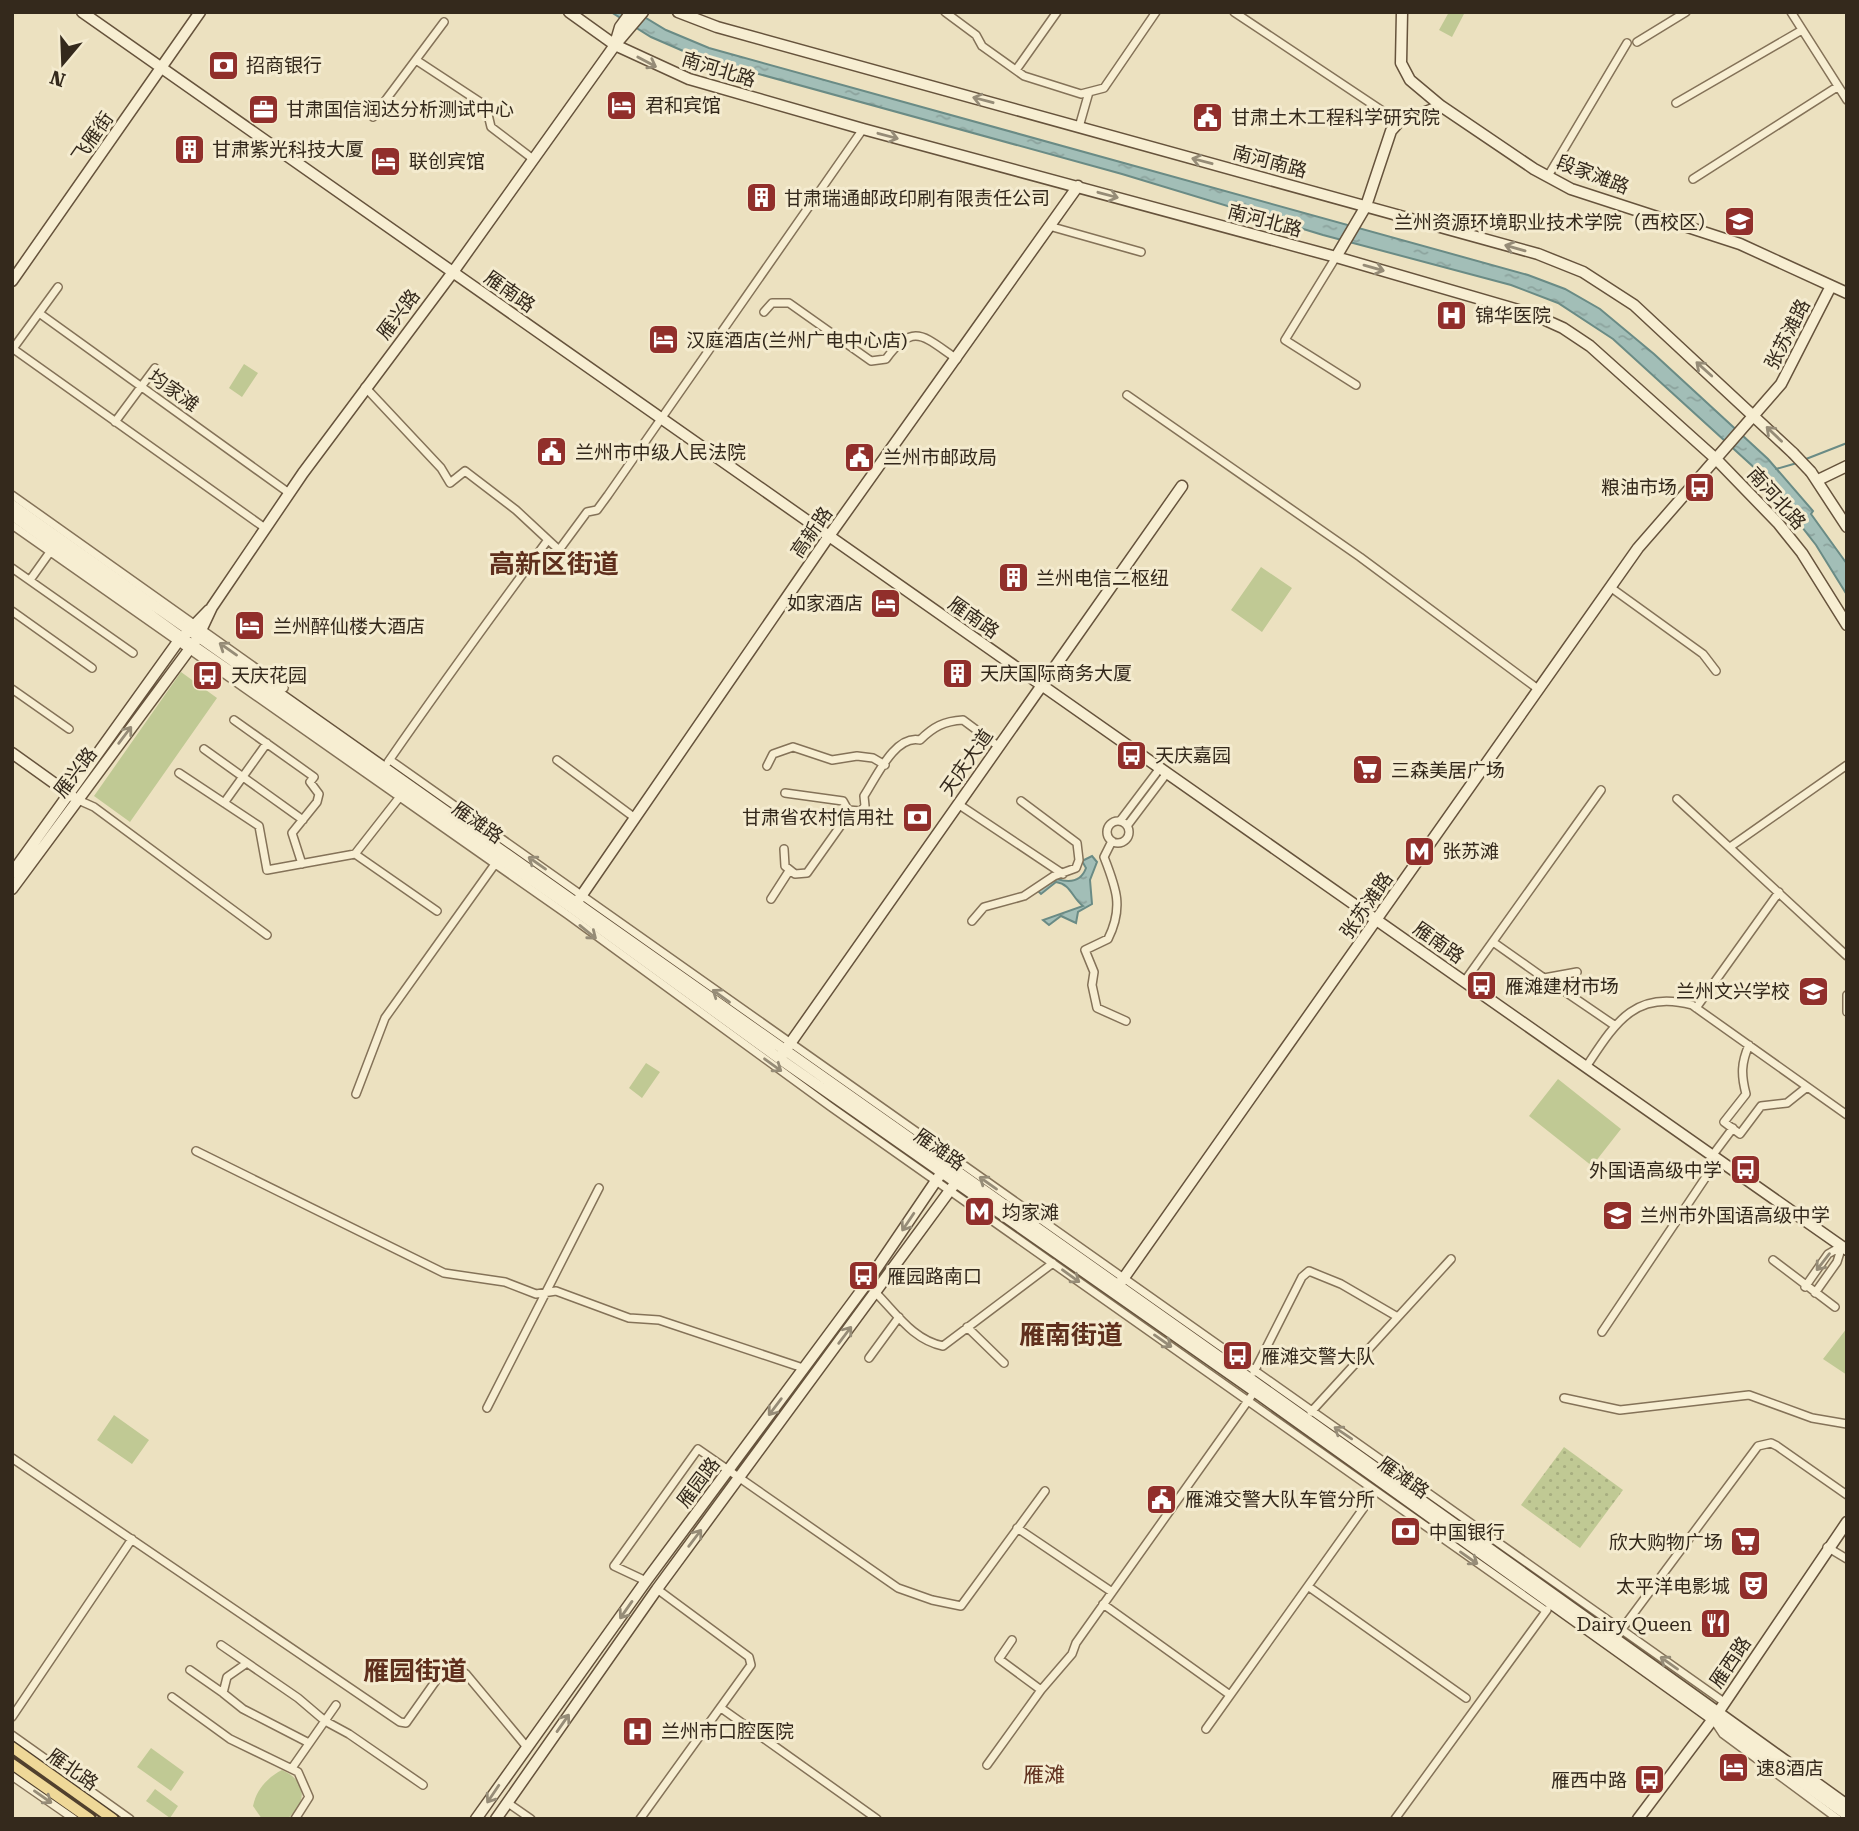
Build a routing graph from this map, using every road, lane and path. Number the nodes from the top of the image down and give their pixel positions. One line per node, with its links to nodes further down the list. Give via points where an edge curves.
1 (82, 12): 21 (main road, 雁南路)
2 (200, 12): 21 (main road, 飞雁街)
3 (569, 12): 19 (main road, 南河北路)
4 (631, 12): 15 (main road)
5 (643, 12): 15 (main road)
6 (678, 12): 30 (main road, 南河南路, one-way to 6, via 717,27)
7 (945, 12): 22 (street)
8 (1057, 12): 22 (street)
9 (1156, 12): 24 (street, via 1104,88)
10 (1234, 12): 29 (street)
11 (1686, 12): 17 (street)
12 (1791, 12): 16 (street)
13 (1402, 13): 27 (main road, 段家滩路, via 1401,63 1410,80)
14 (444, 22): 20 (street)
15 (625, 29): 19 (main road, 雁兴路)
16 (1802, 30): 23 (street); 26 (street)
17 (1637, 42)
18 (1627, 43): 33 (street)
19 (615, 45): 31 (main road, 南河北路, one-way to 31, via 689,79); 32 (main road, 雁兴路)
20 (416, 60): 28 (street); 32 (street, via 486,106 491,127)
21 (161, 68): 40 (main road, 雁南路); 41 (main road, 飞雁街)
22 (1016, 70): 24 (street, via 1081,94)
23 (1837, 87): 25 (street); 34 (street)
24 (1089, 92): 30 (street)
25 (1847, 100)
26 (1676, 103)
27 (1441, 106): 29 (main road); 33 (main road, 段家滩路)
28 (373, 117)
29 (1399, 122): 36 (main road, via 1386,144)
30 (1079, 127): 36 (main road, 南河南路, one-way to 30)
31 (863, 130): 35 (main road, 南河北路, one-way to 35); 55 (street)
32 (533, 159): 40 (main road, 雁兴路)
33 (1548, 176): 42 (main road, 段家滩路, via 1571,189 1740,244)
34 (1692, 179)
35 (1077, 187): 37 (main road, 高新路); 39 (main road, 南河北路, one-way to 39)
36 (1367, 206): 39 (main road); 54 (main road, 南河南路, one-way to 36, via 1605,284 1538,254)
37 (1049, 226): 38 (street); 48 (main road, 高新路)
38 (1140, 253)
39 (1339, 253): 50 (street, via 1285,340); 57 (main road, 南河北路, one-way to 57, via 1563,328 1591,346)
40 (453, 272): 52 (main road, 雁兴路); 55 (main road, 雁南路)
41 (12, 281)
42 (1831, 286): 44 (main road, 段家滩路); 54 (main road, 张苏滩路, via 1796,360)
43 (58, 287): 46 (street)
44 (1847, 293)
45 (764, 312): 48 (street, via 772,303 789,303 871,361 886,359 898,342 911,335 926,338)
46 (39, 313): 47 (street); 51 (street, 均家滩)
47 (13, 349): 56 (street)
48 (957, 359): 68 (main road, 高新路)
49 (155, 368): 51 (street)
50 (1356, 385)
51 (142, 386): 56 (street); 61 (street, 均家滩)
52 (365, 387): 61 (main road, 雁兴路); 69 (street, via 450,483 465,471)
53 (1127, 395): 83 (street, via 1382,573)
54 (1754, 415): 57 (main road, 张苏滩路); 59 (main road, 南河南路, one-way to 54, bridge)
55 (660, 418): 68 (main road, 雁南路); 69 (street, via 597,510 587,512 559,550)
56 (115, 422): 67 (street)
57 (1716, 459): 73 (main road, 张苏滩路); 75 (main road, 南河北路, via 1802,553)
58 (1847, 466): 59 (main road)
59 (1814, 476): 66 (main road)
60 (1182, 486): 80 (main road, 天庆大道)
61 (289, 493): 67 (main road, 雁兴路)
62 (12, 495): 76 (street, 雁滩路)
63 (12, 505): 76 (main road, 雁滩路)
64 (12, 515): 76 (main road, 雁滩路)
65 (12, 525): 70 (street, 雁滩路)
66 (1847, 527)
67 (265, 528): 76 (main road, 雁兴路)
68 (829, 536): 80 (main road, 雁南路); 107 (main road, 高新路)
69 (547, 541): 91 (street)
70 (50, 552): 72 (street); 76 (street, 雁滩路)
71 (12, 568): 72 (street)
72 (30, 580): 77 (street)
73 (1610, 587): 79 (street, via 1703,654); 83 (main road, 张苏滩路)
74 (12, 611): 78 (street)
75 (1847, 625)
76 (190, 638): 81 (street, 雁滩路, one-way to 76); 91 (main road, 雁滩路); 99 (main road, 雁滩路); 101 (main road, 雁兴路)
77 (133, 653)
78 (92, 668)
79 (1716, 670)
80 (1041, 685): 87 (main road, 天庆大道); 95 (main road, 雁南路)
81 (284, 688)
82 (12, 689): 85 (street)
83 (1538, 689): 125 (main road, 张苏滩路)
84 (234, 720): 86 (street)
85 (69, 729)
86 (267, 743): 97 (street); 108 (street, via 314,777 310,782 318,794 317,802)
87 (998, 746): 92 (street, via 962,720 950,721 920,740 903,741); 105 (main road, 天庆大道)
88 (204, 749): 97 (street)
89 (12, 754): 101 (main road)
90 (557, 760): 107 (street)
91 (387, 764): 99 (main road, 雁滩路); 123 (street, 雁滩路, one-way to 91)
92 (885, 765): 94 (street, via 857,756 832,760 793,747 774,754); 106 (street, via 864,796 863,808)
93 (1847, 765): 111 (street)
94 (767, 766)
95 (1164, 771): 109 (street); 125 (main road, 雁南路)
96 (179, 773): 104 (street)
97 (242, 776): 104 (street); 108 (street)
98 (1601, 790): 128 (street)
99 (404, 792): 113 (street); 115 (street, 雁滩路); 116 (main road, 雁滩路); 123 (main road, 雁滩路)
100 (785, 793): 106 (street, via 843,801)
101 (72, 796): 118 (main road, 雁兴路); 120 (main road, 雁兴路); 127 (street, via 94,807)
102 (1677, 799): 111 (street)
103 (1021, 801): 119 (street, via 1077,843 1076,868)
104 (224, 803): 114 (street, via 258,826 267,870)
105 (958, 804): 119 (street); 139 (main road, 天庆大道)
106 (851, 811): 117 (street, via 812,870 801,874)
107 (635, 818): 123 (main road, 高新路)
108 (303, 820): 114 (street, via 292,833)
109 (1124, 823): 110 (street, via 1127,838); 110 (street, via 1112,823 1107,830)
110 (1112, 841): 136 (street, via 1104,857 1116,886 1117,918 1108,939 1085,950 1094,971 1097,1008)
111 (1730, 846): 121 (street)
112 (784, 849): 117 (street, via 783,861)
113 (355, 854): 114 (street); 124 (street)
114 (302, 864)
115 (495, 864): 116 (street, 雁滩路); 142 (street, via 385,1018)
116 (504, 866): 123 (main road, 雁滩路); 147 (street, 雁滩路, one-way to 147)
117 (789, 871): 122 (street)
118 (12, 873)
119 (1063, 874): 126 (street, via 1024,896 984,907)
120 (12, 889)
121 (1779, 892): 129 (street); 134 (street)
122 (771, 899)
123 (577, 902): 139 (main road, 雁滩路); 139 (street, 雁滩路, one-way to 123)
124 (437, 911)
125 (1376, 920): 132 (main road, 雁南路); 155 (main road, 张苏滩路)
126 (972, 921)
127 (267, 935)
128 (1493, 942): 131 (street); 132 (street)
129 (1847, 956)
130 (1577, 972): 131 (street)
131 (1544, 978): 137 (street)
132 (1464, 982): 140 (main road, 雁南路)
133 (1847, 995): 135 (street)
134 (1696, 1008): 137 (street, via 1674,1000 1651,1003 1632,1009); 138 (street)
135 (1847, 1012)
136 (1126, 1021)
137 (1614, 1025): 140 (street)
138 (1749, 1045): 141 (street); 144 (street, via 1742,1069 1746,1094 1724,1122)
139 (784, 1052): 147 (main road, 雁滩路); 148 (street, 雁滩路)
140 (1586, 1067): 146 (main road, 雁南路)
141 (1807, 1087): 143 (street); 144 (street, via 1787,1103 1761,1106 1740,1134)
142 (356, 1094)
143 (1847, 1115)
144 (1732, 1128): 146 (street)
145 (196, 1151): 156 (street, via 444,1273 505,1282 536,1294)
146 (1715, 1157): 150 (main road, 雁南路); 163 (street)
147 (941, 1173): 148 (main road, 雁滩路); 148 (street, 雁滩路); 166 (main road, 雁园路, one-way to 166)
148 (959, 1179): 153 (street, 雁滩路); 155 (main road, 雁滩路); 155 (street, 雁滩路, one-way to 148); 157 (main road, 雁园路)
149 (599, 1188): 156 (street)
150 (1845, 1245): 154 (street, one-way to 154, via 1828,1254); 158 (street)
151 (1451, 1259): 160 (street)
152 (1773, 1260): 154 (street)
153 (1053, 1263): 155 (street, 雁滩路, one-way to 155); 162 (street)
154 (1805, 1287): 158 (street)
155 (1116, 1290): 167 (street, 雁滩路); 168 (main road, 雁滩路); 170 (street, 雁滩路, one-way to 170)
156 (546, 1292): 166 (street, via 556,1291 629,1318 659,1320); 171 (street)
157 (876, 1293): 161 (street); 177 (main road, 雁园路, one-way to 157)
158 (1815, 1293): 159 (street)
159 (1835, 1307)
160 (1396, 1316): 167 (street, via 1309,1271); 172 (street)
161 (899, 1318): 162 (street, via 932,1344 943,1346); 164 (street)
162 (967, 1327): 165 (street)
163 (1602, 1332)
164 (869, 1358)
165 (1004, 1363)
166 (803, 1368): 175 (main road, 雁园路, one-way to 175)
167 (1254, 1372): 172 (street, 雁滩路)
168 (1256, 1388): 170 (street); 176 (main road, 雁滩路); 191 (main road, 雁滩路)
169 (1564, 1398): 173 (street, via 1620,1410 1749,1395 1822,1420)
170 (1247, 1401): 176 (street, 雁滩路); 189 (street)
171 (487, 1408)
172 (1311, 1412): 192 (street, 雁滩路, one-way to 172)
173 (1847, 1423)
174 (12, 1458): 183 (street)
175 (729, 1470): 177 (street); 186 (main road, 雁园路); 186 (street, via 698,1449 614,1566)
176 (1361, 1475): 179 (street, 雁滩路); 191 (main road, 雁滩路)
177 (740, 1478): 182 (street, via 898,1588 961,1606); 188 (main road, 雁园路, one-way to 177)
178 (1045, 1491): 182 (street)
179 (1375, 1492): 187 (street); 191 (street, 雁滩路, one-way to 191)
180 (1847, 1496): 192 (street, via 1777,1446 1758,1446)
181 (1847, 1522): 184 (main road, 雁西路)
182 (1017, 1528): 189 (street)
183 (132, 1539): 205 (street); 210 (street, via 400,1722 406,1723 442,1672 457,1668)
184 (1827, 1547): 185 (street); 204 (main road, 雁西路)
185 (1847, 1559)
186 (646, 1581): 188 (main road); 210 (main road, 雁园路, one-way to 210)
187 (1308, 1587): 199 (street); 201 (street)
188 (657, 1589): 203 (street, via 749,1657 751,1665); 218 (main road, 雁园路, one-way to 188)
189 (1112, 1592): 190 (street)
190 (1103, 1604): 197 (street, via 1072,1654); 199 (street)
191 (1552, 1604): 192 (main road, 雁滩路); 204 (main road, 雁滩路); 232 (street)
192 (1618, 1634): 204 (main road, 雁滩路, one-way to 192)
193 (1012, 1640): 197 (street, via 999,1659)
194 (221, 1644): 195 (street)
195 (247, 1663): 198 (street, via 232,1670); 206 (street)
196 (190, 1670): 198 (street)
197 (1041, 1690): 213 (street)
198 (223, 1693): 209 (street, via 243,1709)
199 (1230, 1695): 207 (street)
200 (172, 1697): 214 (street, via 230,1739)
201 (1466, 1698)
202 (336, 1705): 206 (street)
203 (721, 1708): 230 (street); 231 (street)
204 (1719, 1711): 219 (main road, 雁滩路); 221 (main road, 雁滩路); 222 (main road, 雁西路); 233 (street, via 1723,1734)
205 (12, 1717)
206 (324, 1721): 209 (street); 216 (street)
207 (1206, 1729)
208 (12, 1735): 217 (street)
209 (309, 1743): 214 (street)
210 (526, 1746): 227 (main road, 雁园路, one-way to 227)
211 (12, 1747): 217 (main road, 雁北路)
212 (12, 1764): 220 (main road, 雁北路)
213 (987, 1765)
214 (292, 1768): 226 (street, via 302,1778 309,1797)
215 (12, 1776): 220 (street, one-way to 220)
216 (423, 1785)
217 (84, 1792): 220 (street); 224 (main road, 雁北路); 225 (street)
218 (508, 1802): 228 (main road, 雁园路); 229 (street)
219 (1847, 1805)
220 (71, 1815): 223 (main road, 雁北路)
221 (1847, 1815)
222 (1639, 1818)
223 (90, 1819)
224 (113, 1819)
225 (130, 1819)
226 (295, 1819)
227 (476, 1819)
228 (496, 1819)
229 (531, 1819)
230 (640, 1819)
231 (877, 1819)
232 (1395, 1819)
233 (1838, 1819)

